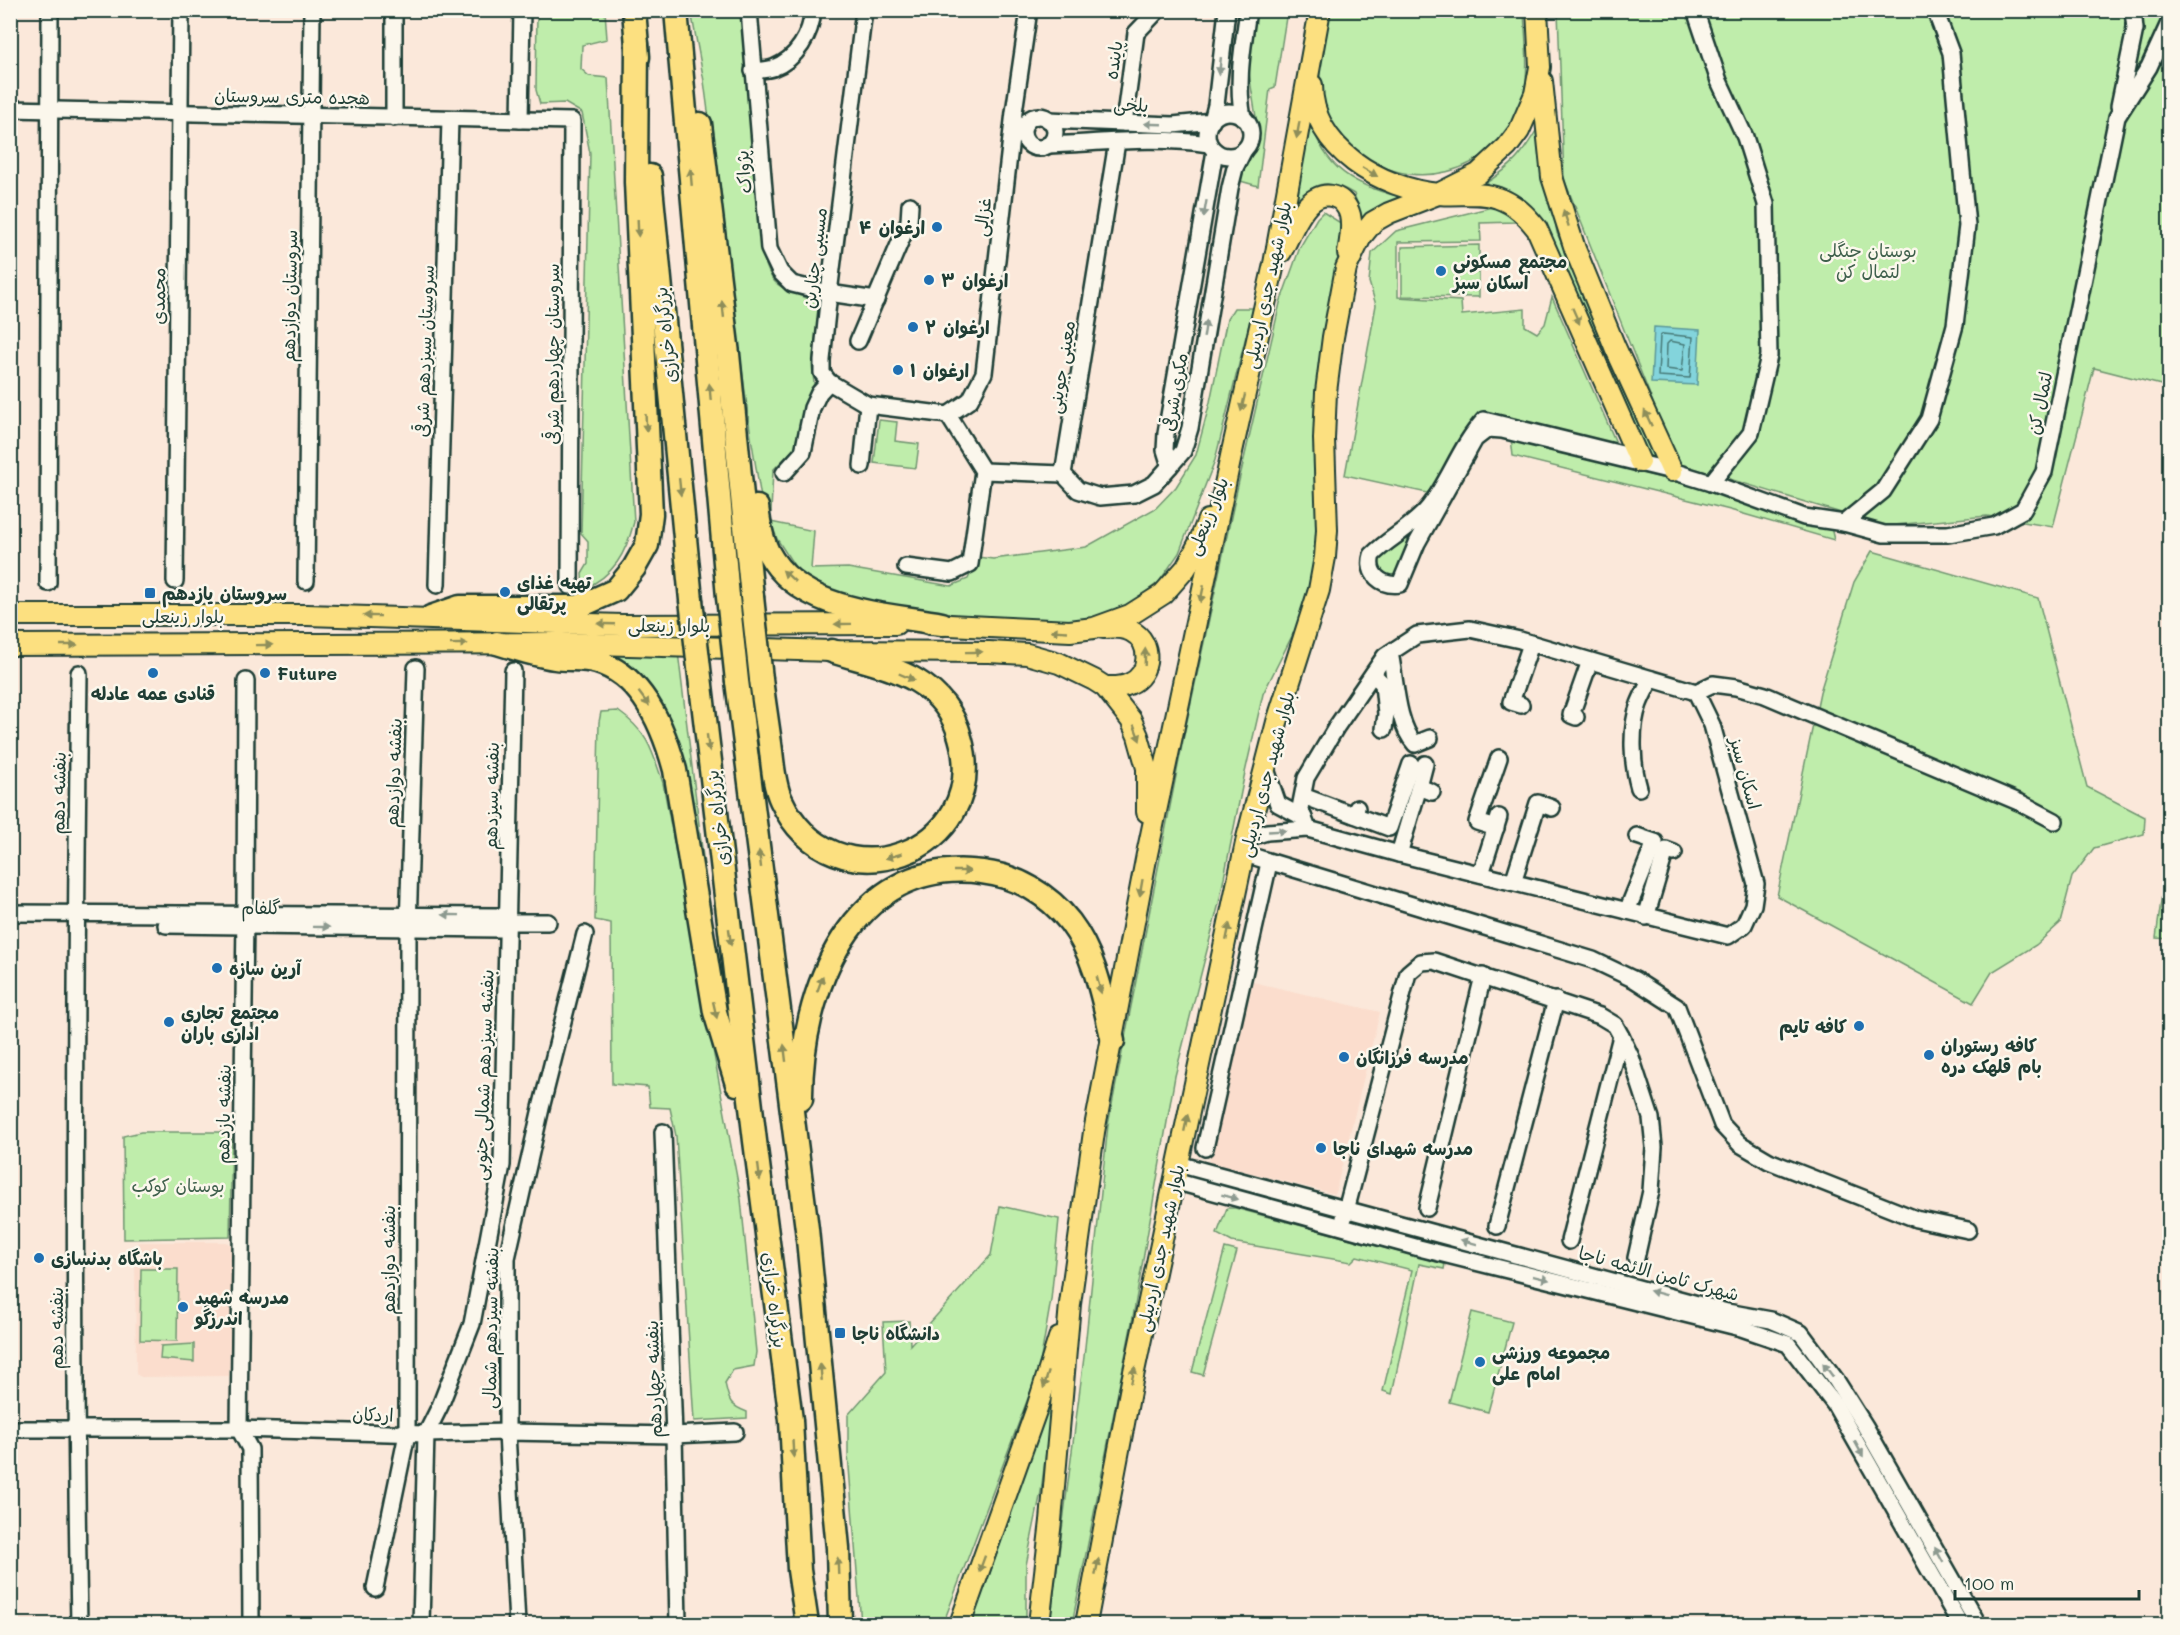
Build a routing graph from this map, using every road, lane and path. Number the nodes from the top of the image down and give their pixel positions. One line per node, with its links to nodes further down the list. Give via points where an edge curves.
1 (50, 10): 27 (street)
2 (180, 10): 28 (street, محمدی)
3 (312, 10): 29 (street, سروستان دوازدهم)
4 (394, 10): 31 (street)
5 (522, 10): 36 (street)
6 (634, 10): 23 (highway, بزرگراه خرازی)
7 (676, 10): 22 (highway, بزرگراه خرازی)
8 (749, 10): 25 (street, پژواک)
9 (813, 10): 25 (street, via 812,24 798,50 773,68)
10 (864, 10): 50 (street, مسیبی چناربن)
11 (1029, 10): 34 (street, غزالی)
12 (1158, 10): 40 (street, پاینده, via 1136,33)
13 (1227, 10): 38 (street, one-way to 38)
14 (1248, 10): 32 (street, via 1239,78)
15 (1320, 10): 21 (main road, بلوار شهید جدی اردبیلی)
16 (1537, 10): 24 (main road, بلوار شهید جدی اردبیلی)
17 (1695, 10): 65 (street, via 1719,81 1745,137 1766,204 1769,356 1751,433)
18 (1935, 10): 66 (street, via 1951,53 1966,226 1955,325 1929,419 1883,491)
19 (2133, 10): 30 (street, لتمال کن, via 2135,29)
20 (2169, 21): 30 (street, لتمال کن, via 2149,67)
21 (1316, 31): 46 (main road, one-way to 46, via 1314,106 1331,139 1344,154 1379,177); 48 (main road, بلوار شهید جدی اردبیلی, one-way to 48)
22 (678, 33): 53 (highway, one-way to 22, via 700,124); 132 (highway, بزرگراه خرازی, one-way to 22, bridge, via 737,681)
23 (637, 44): 74 (highway, one-way to 74, via 636,182 651,514 647,545 616,590 578,607 460,607); 125 (highway, بزرگراه خرازی, one-way to 125, bridge, via 691,600)
24 (1540, 67): 46 (main road, بلوار شهید جدی اردبیلی, via 1527,114 1507,147 1478,174); 62 (main road, one-way to 24, via 1615,347 1555,188)
25 (753, 71): 50 (street, پژواک, via 769,249 780,272 792,284)
26 (10, 109): 27 (street, هجده متری سروستان)
27 (50, 110): 28 (street, هجده متری سروستان); 70 (street)
28 (180, 113): 29 (street, هجده متری سروستان); 68 (street, محمدی)
29 (310, 116): 31 (street, هجده متری سروستان); 69 (street, سروستان دوازدهم)
30 (2117, 117): 66 (street, لتمال کن, via 2044,472 2023,510 1994,526 1948,534 1884,534)
31 (394, 118): 33 (street, هجده متری سروستان)
32 (1243, 118): 38 (street, via 1230,112); 45 (street, via 1250,137)
33 (450, 119): 36 (street, هجده متری سروستان); 71 (street, سروستان سیزدهم شرقی)
34 (1014, 119): 35 (street); 43 (street, غزالی)
35 (1030, 119): 37 (street, via 1039,116); 42 (street, via 1024,127 1024,137 1030,145)
36 (520, 120): 39 (street, هجده متری سروستان)
37 (1048, 120): 40 (street, بلخی); 42 (street, via 1053,137)
38 (1212, 121): 40 (street, بلخی, one-way to 40, via 1173,125); 44 (street, via 1207,132)
39 (572, 122): 72 (street, سروستان چهاردهم شرقی)
40 (1124, 123)
41 (1117, 142): 42 (street, بلخی); 44 (street, بلخی, via 1192,141); 64 (street, معینی جوینی)
42 (1041, 146): 43 (street, بلخی)
43 (1010, 148): 56 (street, غزالی, via 984,373 970,400)
44 (1212, 148): 45 (street, via 1227,156); 59 (street, مکری شرقی, one-way to 59, via 1166,433 1165,450)
45 (1244, 150): 59 (street, مکری شرقی, one-way to 45, via 1183,451 1190,428 1230,188)
46 (1438, 194): 49 (main road, بلوار شهید جدی اردبیلی, via 1373,222); 58 (main road, one-way to 58, via 1497,198 1525,214 1537,229)
47 (910, 206): 51 (street, via 909,221)
48 (1274, 264): 49 (main road, via 1311,201 1330,195 1338,198 1350,215); 57 (main road, بلوار شهید جدی اردبیلی, one-way to 57)
49 (1346, 268): 96 (main road, بلوار شهید جدی اردبیلی, via 1326,392 1325,557 1319,590)
50 (829, 293): 51 (street, پژواک); 54 (street, مسیبی چناربن, via 822,360 822,374)
51 (876, 300): 52 (street)
52 (858, 341)
53 (728, 354): 75 (highway, one-way to 53, via 833,603 800,586 775,562 760,529); 80 (highway, one-way to 53, bridge, via 917,681 947,708 958,727 965,765 957,805 931,838 898,856 866,860 837,854 811,839 780,798 761,679)
54 (829, 382): 55 (street); 63 (street, via 812,408 803,452)
55 (868, 405): 56 (street); 60 (street)
56 (948, 415): 61 (street)
57 (1231, 456): 76 (main road, بلوار زینعلی, via 1186,568 1163,594 1130,615); 105 (main road, بلوار شهید جدی اردبیلی, one-way to 105)
58 (1639, 460): 58 (street, via 1488,429 1470,449 1417,543 1400,584 1382,583 1373,573 1369,562 1372,555 1431,504 1472,433 1484,420); 62 (street, لتمال کن)
59 (1170, 465): 64 (street, via 1154,483 1134,494 1100,497 1078,490)
60 (862, 466)
61 (983, 471): 64 (street); 67 (street, via 970,564 952,573)
62 (1672, 471): 65 (street, لتمال کن)
63 (784, 473)
64 (1063, 474)
65 (1711, 483): 66 (street, لتمال کن, via 1804,517)
66 (1844, 523)
67 (906, 567)
68 (175, 581)
69 (306, 581)
70 (48, 583)
71 (437, 585)
72 (570, 586)
73 (10, 615): 74 (main road, بلوار زینعلی, one-way to 73)
74 (431, 617): 75 (main road, بلوار زینعلی, one-way to 74, via 622,625)
75 (942, 624): 76 (main road, بلوار زینعلی, one-way to 75, via 1070,632)
76 (1094, 628): 89 (main road, one-way to 76, via 1131,684 1139,677 1145,669 1146,646 1129,630)
77 (497, 644): 79 (main road, بلوار زینعلی, one-way to 77); 80 (main road, بلوار زینعلی); 125 (highway, one-way to 125, via 530,654 596,661 610,667 631,683 652,711 675,770 715,1012)
78 (1531, 644): 81 (street, via 1470,629 1417,634); 82 (street); 91 (street, via 1511,702)
79 (10, 645)
80 (832, 651): 89 (main road, بلوار زینعلی, one-way to 89, via 1027,654 1071,668)
81 (1390, 653): 86 (street); 94 (street, via 1397,698 1410,738 1415,744)
82 (1590, 661): 87 (street); 92 (street, via 1571,715)
83 (416, 668): 115 (street, بنفشه دوازدهم)
84 (513, 671): 117 (street, بنفشه سیزدهم)
85 (79, 673): 113 (street, بنفشه دهم)
86 (1373, 674): 93 (street, via 1383,684); 98 (street, via 1306,778)
87 (1651, 679): 90 (street); 97 (street, via 1638,706 1634,727)
88 (246, 681): 114 (street, بنفشه یازدهم)
89 (1106, 687): 105 (main road, بلوار زینعلی, one-way to 105, via 1131,720 1147,768)
90 (1696, 692): 100 (street, via 1713,684 1765,695); 112 (street, اسکان سبز, via 1712,725 1756,884 1753,905 1744,925 1728,936)
91 (1521, 705)
92 (1576, 717)
93 (1384, 729)
94 (1430, 738)
95 (1499, 758): 108 (street, via 1478,822 1498,822)
96 (1266, 769): 101 (street, اسکان سبز, via 1278,804); 103 (main road, بلوار شهید جدی اردبیلی)
97 (1639, 788)
98 (1303, 796): 101 (street, via 1300,808); 106 (street, via 1356,811 1389,828 1418,764 1426,789)
99 (1552, 808): 109 (street, via 1538,803)
100 (2055, 820)
101 (1306, 824): 103 (street, اسکان سبز, one-way to 101, via 1267,832); 106 (street, اسکان سبز)
102 (1637, 836): 110 (street, via 1655,842)
103 (1246, 846): 107 (street); 127 (main road, بلوار شهید جدی اردبیلی, one-way to 103)
104 (1674, 853): 112 (street, via 1666,850)
105 (1147, 854): 123 (main road, بلوار شهید جدی اردبیلی, one-way to 123)
106 (1399, 854): 108 (street, اسکان سبز)
107 (1269, 863): 126 (street); 133 (street, via 1593,960 1635,980 1677,1007 1722,1125 1740,1144 1769,1161 1916,1219)
108 (1481, 874): 109 (street, اسکان سبز)
109 (1513, 882): 110 (street, اسکان سبز)
110 (1627, 911): 112 (street, اسکان سبز)
111 (10, 913): 113 (street, گلفام)
112 (1646, 917)
113 (76, 919): 114 (street, گلفام); 116 (street, گلفام); 141 (street, بنفشه دهم)
114 (245, 920): 115 (street, گلفام); 140 (street, بنفشه یازدهم)
115 (408, 921): 117 (street, گلفام, via 499,929); 144 (street, بنفشه دوازدهم)
116 (10, 922)
117 (507, 922): 118 (street, گلفام); 145 (street, بنفشه سیزدهم شمالی جنوبی, via 499,1184 472,1324)
118 (548, 922)
119 (585, 934): 142 (street, بنفشه سیزدهم شمالی, via 507,1258)
120 (1483, 976): 121 (street); 128 (street); 129 (street, via 1434,961 1421,962 1408,973)
121 (1556, 1000): 122 (street, via 1600,1016 1615,1025); 130 (street)
122 (1621, 1036): 134 (street); 135 (street, via 1651,1118 1654,1148 1651,1191)
123 (1113, 1041): 132 (highway, one-way to 123, via 801,1085 805,1041 827,966 856,919 883,894 927,874 958,870 994,873 1031,887 1060,909 1084,943); 137 (main road, بلوار شهید جدی اردبیلی, via 1094,1132)
124 (663, 1132): 146 (street, بنفشه چهاردهم)
125 (755, 1141): 155 (highway, بزرگراه خرازی, one-way to 155, via 791,1420)
126 (1205, 1148)
127 (1176, 1173): 129 (street, شهرک ثامن الائمه ناجا); 131 (street, شهرک ثامن الائمه ناجا, one-way to 131); 159 (main road, بلوار شهید جدی اردبیلی, one-way to 127)
128 (1427, 1208)
129 (1346, 1209): 131 (street); 136 (street, شهرک ثامن الائمه ناجا, one-way to 129)
130 (1497, 1226)
131 (1342, 1227): 136 (street, شهرک ثامن الائمه ناجا, one-way to 136)
132 (807, 1229): 156 (highway, بزرگراه خرازی, one-way to 132, via 838,1548)
133 (1968, 1230)
134 (1569, 1241)
135 (1636, 1258)
136 (1577, 1279): 138 (street, شهرک ثامن الائمه ناجا, via 1733,1320 1788,1344)
137 (1070, 1304): 157 (main road, one-way to 157); 158 (main road, بلوار شهید جدی اردبیلی)
138 (1835, 1393): 147 (street, شهرک ثامن الائمه ناجا, via 1865,1426); 148 (street, شهرک ثامن الائمه ناجا, one-way to 148)
139 (10, 1429): 141 (street, اردکان)
140 (239, 1429): 141 (street, اردکان); 144 (street, اردکان); 151 (street, بنفشه یازدهم, via 250,1449)
141 (75, 1430): 150 (street, بنفشه دهم)
142 (507, 1432): 145 (street, اردکان); 146 (street, اردکان); 153 (street, بنفشه سیزدهم شمالی)
143 (735, 1432): 146 (street, اردکان)
144 (407, 1434): 145 (street, اردکان); 149 (street, بنفشه دوازدهم)
145 (426, 1434): 152 (street)
146 (674, 1435): 154 (street, بنفشه چهاردهم)
147 (1925, 1531): 148 (street); 161 (street, شهرک ثامن الائمه ناجا, one-way to 147)
148 (1911, 1540): 160 (street, شهرک ثامن الائمه ناجا)
149 (375, 1588)
150 (80, 1624)
151 (251, 1624)
152 (421, 1624)
153 (517, 1624)
154 (678, 1624)
155 (807, 1624)
156 (840, 1624)
157 (960, 1624)
158 (1039, 1624)
159 (1086, 1624)
160 (1960, 1624)
161 (1978, 1624)

